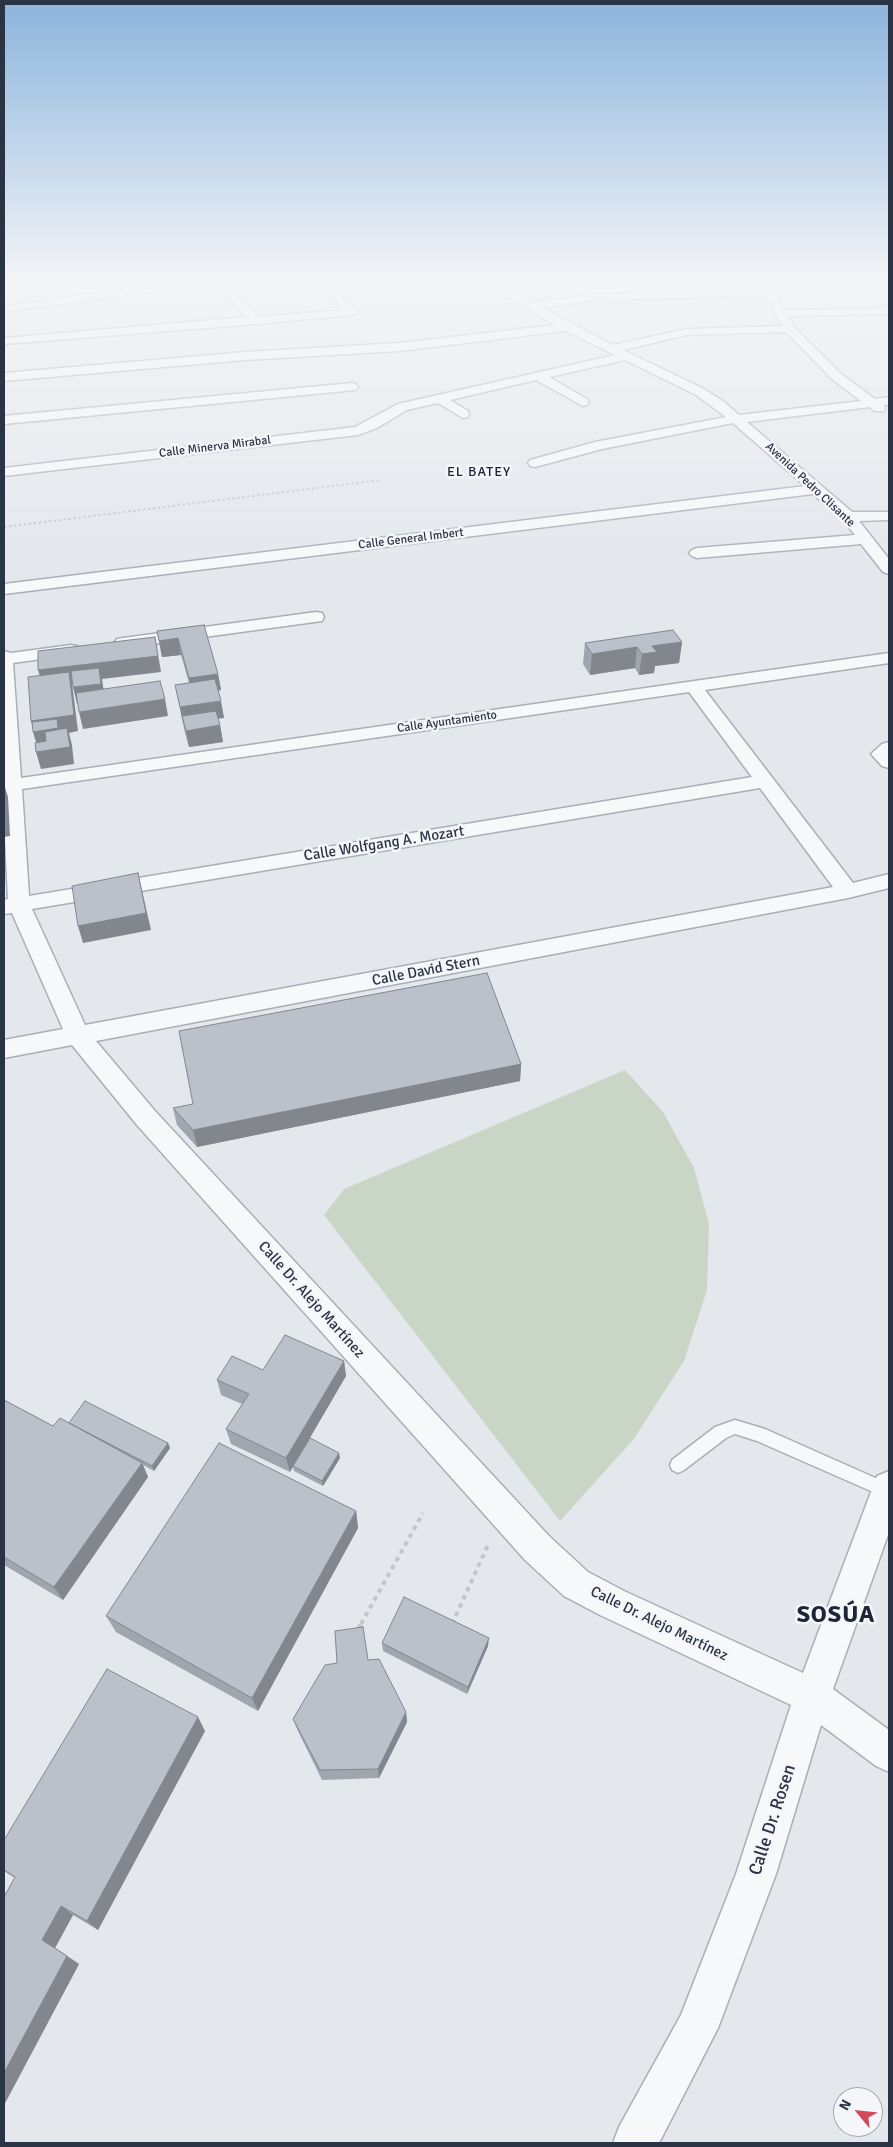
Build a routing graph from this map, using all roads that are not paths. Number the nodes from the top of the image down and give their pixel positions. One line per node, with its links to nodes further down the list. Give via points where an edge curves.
1 (515, 381): 6 (street, Calle Minerva Mirabal)
2 (547, 381): 8 (street)
3 (678, 381): 12 (street, Avenida Pedro Clisante, via 700,392)
4 (844, 381): 9 (street)
5 (352, 387): 13 (street)
6 (439, 398): 10 (street); 15 (street, Calle Minerva Mirabal, via 398,409 358,431)
7 (889, 401): 9 (street)
8 (583, 402)
9 (872, 403): 11 (street); 12 (street)
10 (463, 414)
11 (889, 415)
12 (736, 419): 14 (street, via 600,445); 16 (street, Avenida Pedro Clisante)
13 (4, 420)
14 (535, 463)
15 (4, 472)
16 (818, 489): 18 (street, Avenida Pedro Clisante); 22 (street, Calle General Imbert)
17 (889, 516): 18 (street)
18 (848, 517): 19 (street, Avenida Pedro Clisante)
19 (866, 539): 20 (street); 21 (street, Avenida Pedro Clisante)
20 (697, 553)
21 (889, 569)
22 (4, 589)
23 (316, 617): 24 (street)
24 (111, 645)
25 (92, 647): 26 (street)
26 (4, 657): 29 (street, Calle Dr. Alejo Martínez)
27 (889, 658): 28 (street, Calle Ayuntamiento)
28 (694, 687): 32 (street); 33 (street, Calle Ayuntamiento)
29 (6, 712): 33 (street, Calle Dr. Alejo Martínez)
30 (889, 748): 31 (street, via 881,754)
31 (889, 762)
32 (764, 780): 35 (street); 36 (street, Calle Wolfgang A. Mozart)
33 (8, 785): 36 (street, Calle Dr. Alejo Martínez)
34 (889, 881): 35 (street, Calle David Stern)
35 (848, 891): 37 (street, Calle David Stern)
36 (11, 906): 37 (street, Calle Dr. Alejo Martínez)
37 (78, 1036): 38 (street, Calle David Stern); 41 (street, Calle Dr. Alejo Martínez, via 146,1118 537,1548 576,1584)
38 (4, 1049)
39 (678, 1466): 40 (lane, via 721,1432 735,1427 759,1434)
40 (888, 1489): 41 (street, Calle Dr. Rosen)
41 (812, 1696): 42 (street, Calle Dr. Alejo Martínez); 43 (street, Calle Dr. Rosen, via 756,1874 697,2028)
42 (889, 1753)
43 (635, 2143)

